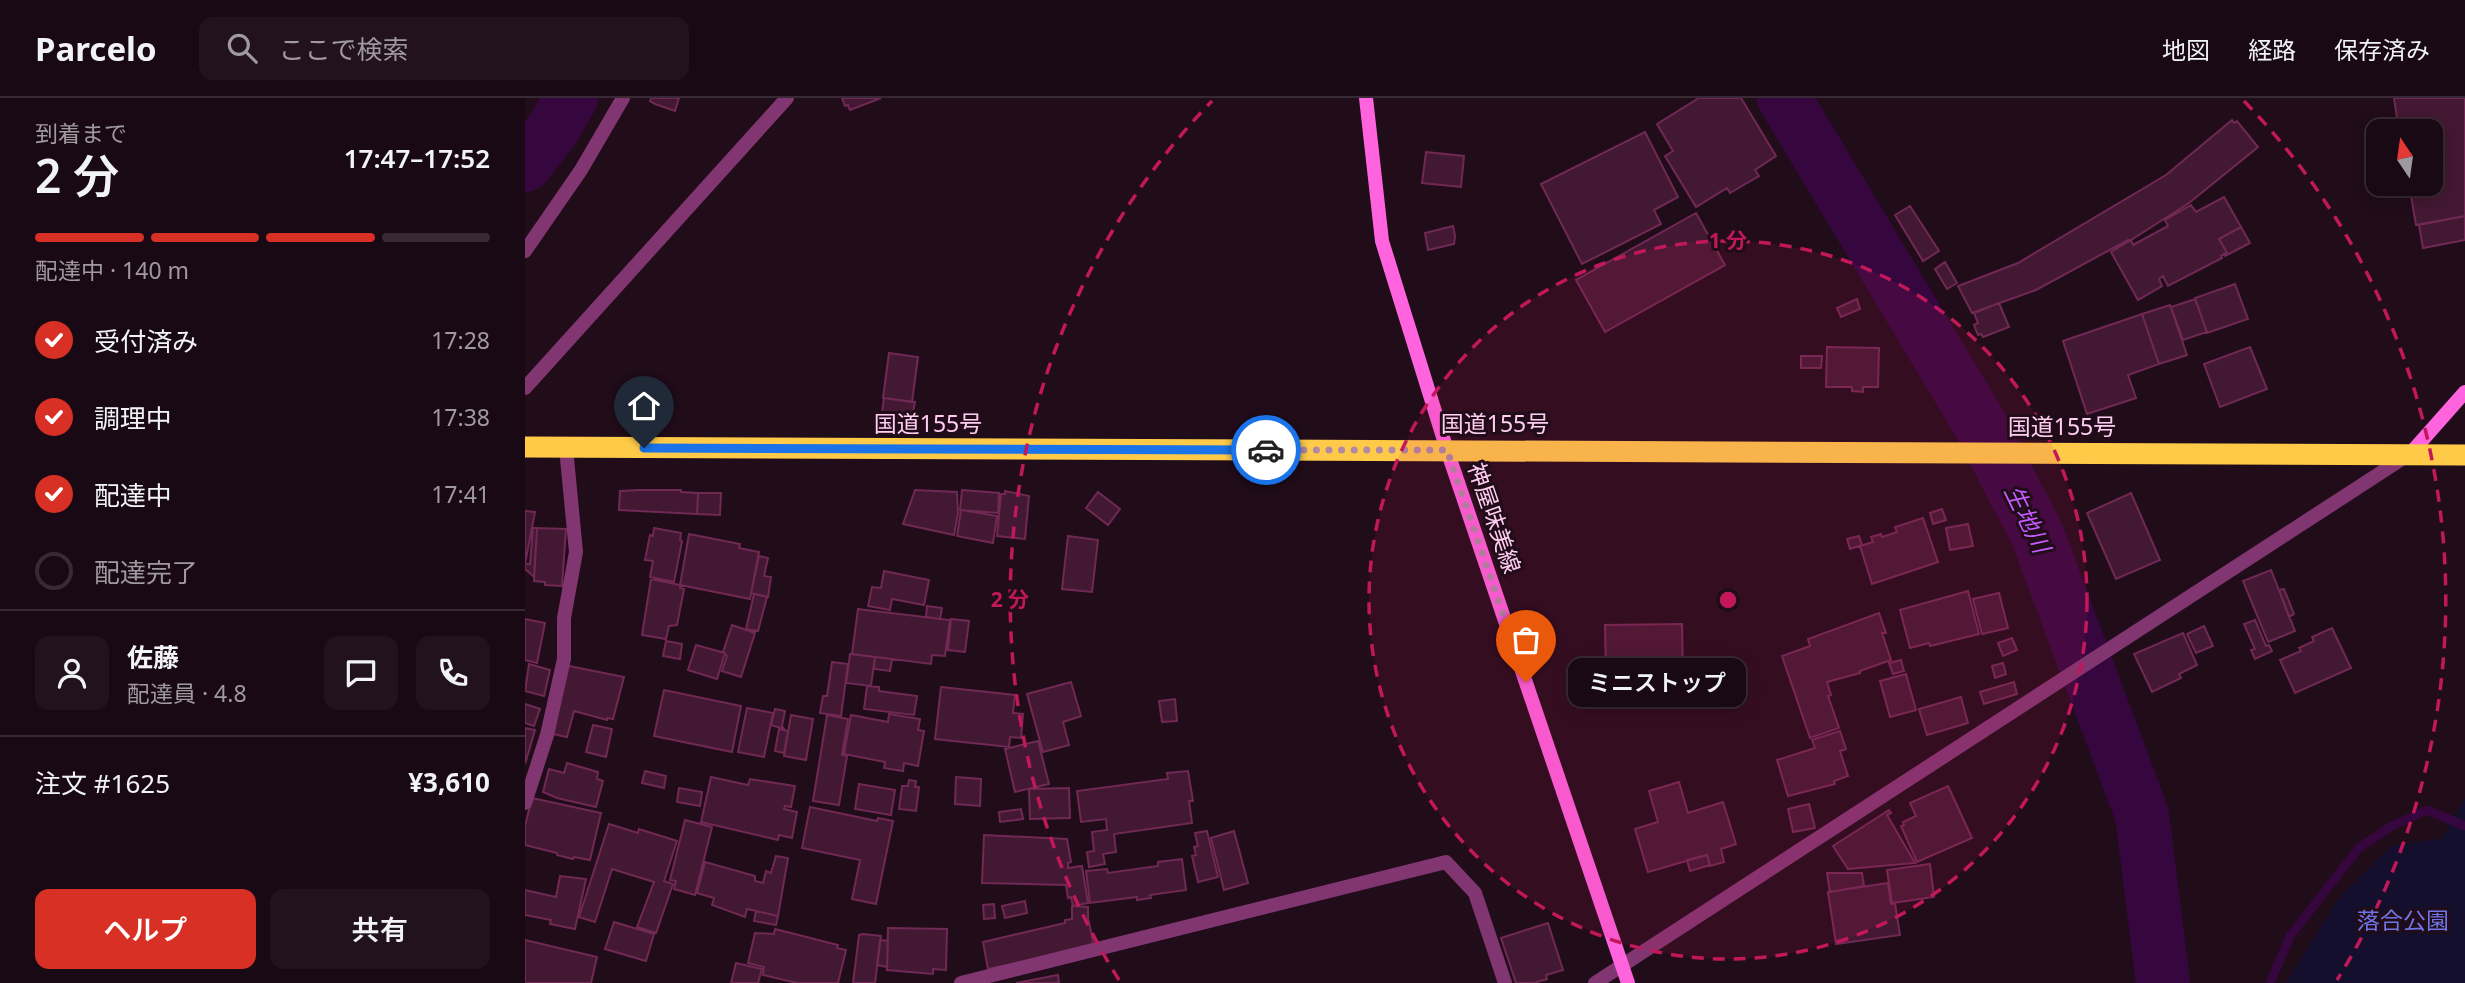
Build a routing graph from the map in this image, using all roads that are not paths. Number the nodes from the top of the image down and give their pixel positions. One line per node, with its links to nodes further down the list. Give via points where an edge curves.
1 (623, 98): 4 (street, via 582,170)
2 (787, 98): 5 (street)
3 (1366, 98): 9 (main road, 神屋味美線, via 1383,241)
4 (525, 251)
5 (525, 388)
6 (2465, 392): 10 (main road)
7 (525, 447): 8 (highway, 国道155号)
8 (566, 448): 9 (highway, 国道155号); 12 (street, via 576,552 564,618 564,659 547,736)
9 (1447, 450): 10 (highway, 国道155号); 13 (main road, 神屋味美線)
10 (2410, 454): 11 (highway, 国道155号); 13 (street)
11 (2460, 460)
12 (525, 803)
13 (1623, 965): 16 (street); 17 (main road, 神屋味美線)
14 (961, 983): 15 (street, via 1446,862 1475,892)
15 (1505, 983)
16 (1595, 983)
17 (1628, 983)

